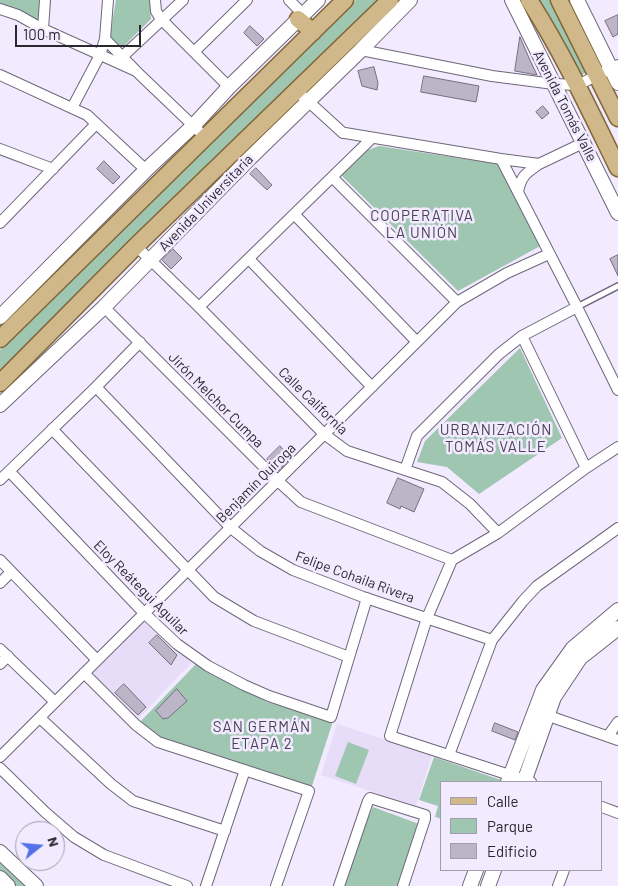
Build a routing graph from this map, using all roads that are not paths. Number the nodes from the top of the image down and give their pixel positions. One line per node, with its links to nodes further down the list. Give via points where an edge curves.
1 (45, 0): 18 (street)
2 (108, 0): 20 (street)
3 (155, 0): 17 (street, via 156,11)
4 (183, 0): 17 (street)
5 (247, 0): 22 (street)
6 (290, 0): 16 (street)
7 (318, 0): 16 (main road)
8 (345, 0): 19 (main road)
9 (390, 0): 32 (main road, Avenida Universitaria)
10 (410, 0): 21 (main road, Avenida Universitaria)
11 (512, 0): 29 (main road, Avenida Tomás Valle)
12 (528, 0): 30 (main road, Avenida Tomás Valle)
13 (559, 0): 25 (main road)
14 (577, 0): 25 (main road)
15 (0, 9): 18 (street)
16 (301, 17): 19 (main road); 31 (main road)
17 (163, 20): 22 (street); 24 (street)
18 (43, 29): 23 (street)
19 (313, 32): 38 (main road)
20 (105, 39): 23 (street); 24 (street)
21 (361, 50): 29 (street, via 492,76); 32 (main road, Avenida Universitaria)
22 (194, 52): 31 (street)
23 (100, 55): 26 (street); 33 (street)
24 (122, 57): 26 (street)
25 (609, 70): 28 (main road); 30 (street); 34 (main road)
26 (136, 71): 36 (street)
27 (0, 75): 33 (street)
28 (618, 83)
29 (554, 84): 30 (street); 40 (main road, Avenida Tomás Valle)
30 (578, 86): 45 (main road, Avenida Tomás Valle)
31 (229, 87): 36 (main road)
32 (303, 96): 37 (street, via 342,133); 53 (main road, Avenida Universitaria); 56 (main road, Avenida Universitaria, via 250,158)
33 (72, 108): 35 (street)
34 (618, 118)
35 (96, 124): 46 (street); 47 (street)
36 (194, 126): 38 (street); 47 (main road)
37 (346, 133): 39 (street); 42 (street)
38 (206, 137): 64 (main road)
39 (372, 138): 42 (street); 43 (street)
40 (583, 143): 44 (street); 50 (main road, Avenida Tomás Valle)
41 (0, 149): 46 (street)
42 (360, 149): 48 (street)
43 (501, 159): 44 (street); 49 (street)
44 (539, 164): 49 (street, via 526,174)
45 (618, 168)
46 (53, 169): 52 (street)
47 (146, 170): 62 (main road)
48 (332, 177): 51 (street); 58 (street)
49 (518, 192): 54 (street)
50 (618, 213)
51 (294, 214): 55 (street); 66 (street)
52 (0, 223)
53 (136, 246): 56 (street, Calle California); 67 (main road, Avenida Universitaria)
54 (549, 254): 58 (street, Benjamín Quiroga, via 506,273); 61 (street)
55 (249, 259): 60 (street); 70 (street)
56 (150, 260): 59 (main road, Avenida Universitaria); 60 (street, Calle California)
57 (618, 286): 61 (lane)
58 (457, 302): 66 (street, Benjamín Quiroga)
59 (104, 307): 65 (street, Jirón Melchor Cumpa); 72 (main road, Avenida Universitaria)
60 (199, 307): 74 (street, Calle California)
61 (577, 307): 63 (street); 71 (street)
62 (0, 317)
63 (522, 336): 76 (street); 77 (street, via 498,354 417,436)
64 (0, 339)
65 (140, 342): 69 (street); 80 (street, Jirón Melchor Cumpa)
66 (417, 342): 70 (street, Benjamín Quiroga)
67 (6, 373): 68 (main road, Avenida Universitaria)
68 (0, 383)
69 (96, 386): 73 (street); 81 (street, Felipe Cohaila Rivera)
70 (372, 387): 74 (street, Benjamín Quiroga)
71 (618, 390)
72 (0, 405)
73 (52, 429): 78 (street); 86 (street)
74 (324, 434): 77 (street, Calle California, via 347,451); 80 (street, Benjamín Quiroga)
75 (618, 446): 76 (street)
76 (586, 468): 83 (street)
77 (405, 470): 83 (street, Calle California, via 442,482 470,504)
78 (9, 471): 79 (street); 91 (street, Eloy Reátegui Aguilar)
79 (0, 480)
80 (278, 481): 81 (street, Benjamín Quiroga); 85 (street, Jirón Melchor Cumpa, via 301,502)
81 (231, 528): 86 (street, Benjamín Quiroga); 89 (street, Felipe Cohaila Rivera, via 260,551 293,570)
82 (618, 528): 94 (street, via 538,586)
83 (498, 533): 85 (street)
84 (0, 560): 87 (street)
85 (452, 560): 92 (street)
86 (188, 570): 91 (street, Benjamín Quiroga); 96 (street, via 214,598 254,621)
87 (11, 572): 88 (street); 97 (street)
88 (0, 582)
89 (367, 598): 92 (street, Felipe Cohaila Rivera); 96 (street)
90 (618, 610): 108 (main road, via 572,648 543,690)
91 (144, 613): 96 (street, Eloy Reátegui Aguilar, via 177,644 208,666 269,696 330,717); 97 (street, Benjamín Quiroga)
92 (428, 618): 94 (street, Felipe Cohaila Rivera); 104 (street, via 390,736)
93 (618, 628): 100 (main road, via 580,658)
94 (492, 640): 104 (street)
95 (2, 656): 99 (street)
96 (349, 657)
97 (97, 660): 98 (street, Benjamín Quiroga)
98 (84, 673): 99 (street, Benjamín Quiroga); 107 (street, via 136,725 158,742)
99 (55, 702): 101 (street, Benjamín Quiroga)
100 (546, 715): 103 (street); 109 (main road)
101 (40, 718): 105 (street, Benjamín Quiroga); 112 (street, via 133,801)
102 (618, 722): 103 (street)
103 (613, 738)
104 (449, 755): 108 (street)
105 (0, 757)
106 (0, 768): 120 (street, via 74,837 104,856)
107 (245, 770): 112 (street); 122 (street, via 309,792)
108 (509, 779)
109 (526, 781)
110 (603, 807): 111 (street)
111 (618, 813)
112 (225, 831): 121 (street)
113 (0, 852): 119 (main road)
114 (476, 871): 125 (main road)
115 (494, 871): 126 (main road)
116 (564, 871): 127 (street)
117 (0, 878): 118 (main road)
118 (8, 886)
119 (36, 886)
120 (187, 886)
121 (206, 886)
122 (276, 886)
123 (339, 886): 124 (street, via 370,798 425,815)
124 (403, 886)
125 (470, 886)
126 (488, 886)
127 (558, 886)

